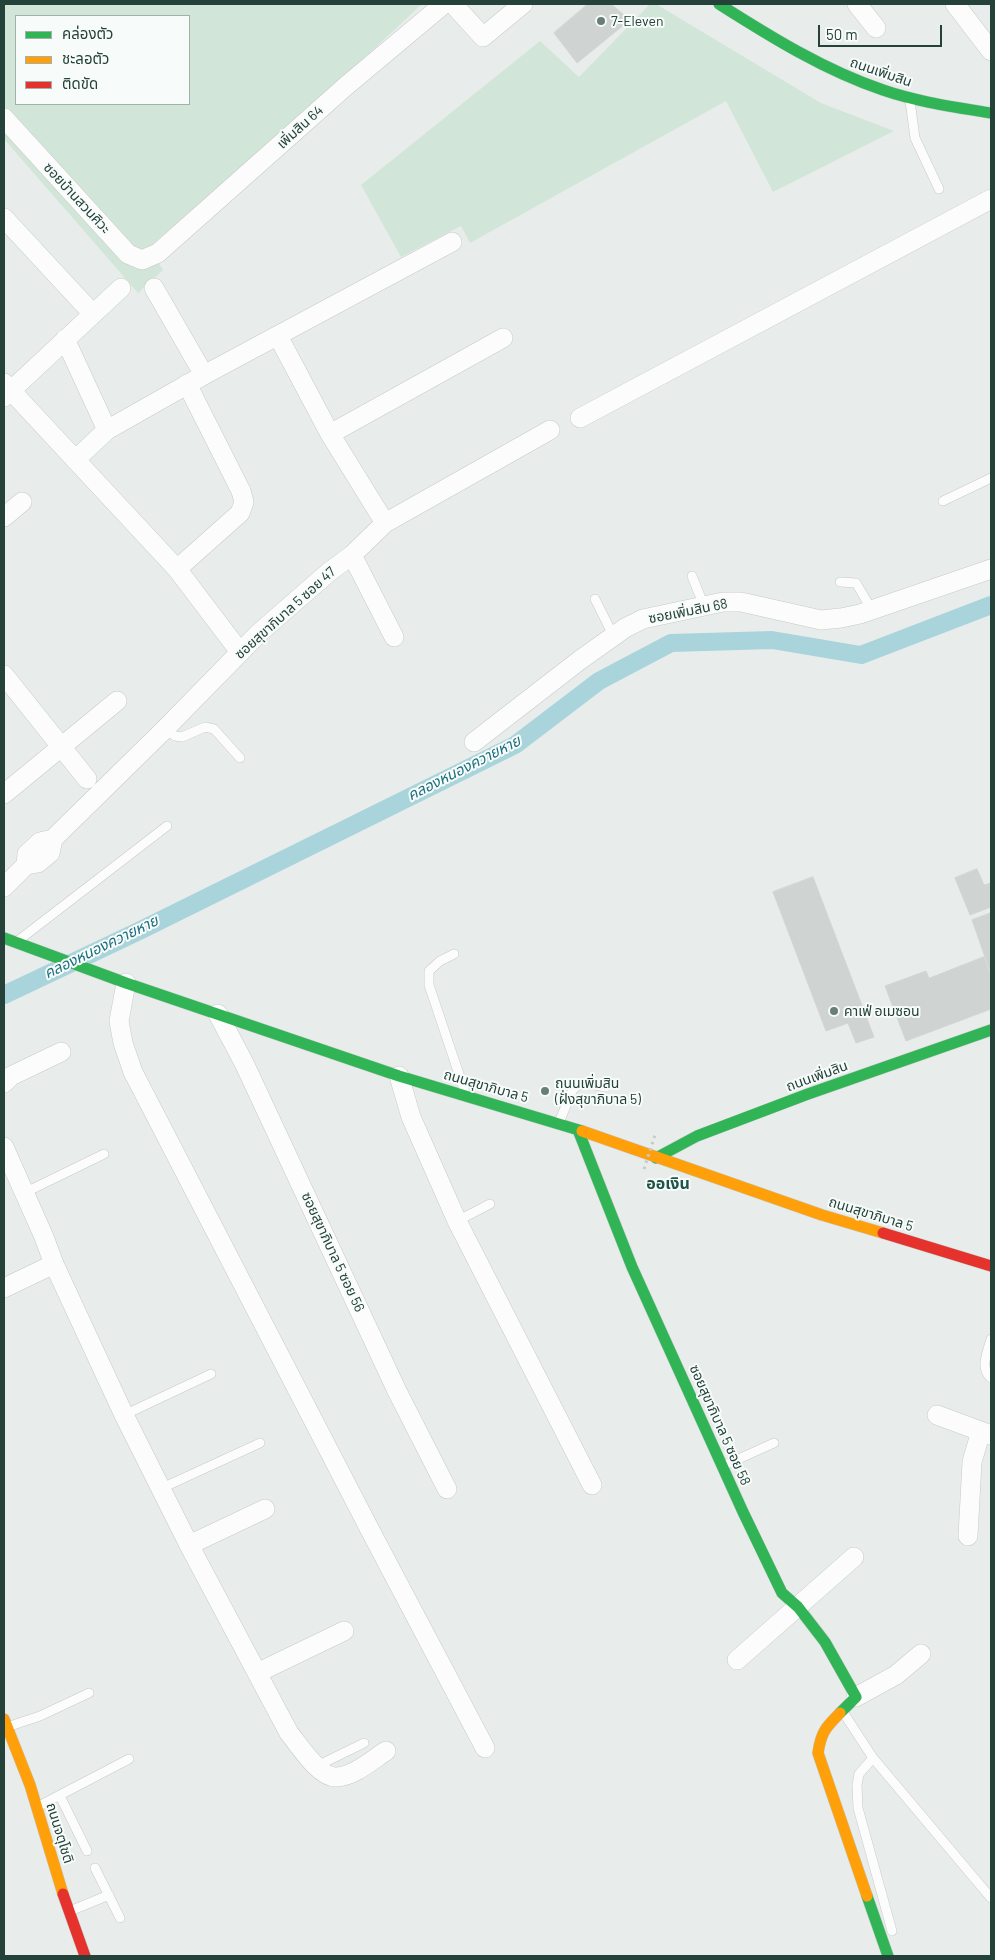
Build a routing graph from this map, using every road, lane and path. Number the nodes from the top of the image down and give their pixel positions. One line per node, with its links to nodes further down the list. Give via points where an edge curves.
1 (444, 4): 16 (street, เพิ่มสิน 64, via 346,86)
2 (453, 4): 3 (street, via 483,37)
3 (523, 4)
4 (719, 4): 9 (street, ถนนเพิ่มสิน, via 776,40 839,73)
5 (857, 4): 7 (street)
6 (955, 4): 8 (street)
7 (876, 28)
8 (991, 51)
9 (910, 99): 10 (street, ถนนเพิ่มสิน); 12 (lane, via 915,138)
10 (991, 112)
11 (4, 118): 16 (street, ซอยบ้านสวนศิวะ, via 128,254 142,260)
12 (939, 189)
13 (991, 198): 26 (street)
14 (4, 218): 19 (street)
15 (452, 242): 20 (street)
16 (158, 253)
17 (121, 288): 19 (street)
18 (154, 288): 23 (street)
19 (92, 314): 22 (street)
20 (278, 336): 23 (street); 29 (street)
21 (502, 338): 29 (street)
22 (65, 339): 25 (street); 27 (street)
23 (204, 375): 24 (street)
24 (187, 384): 27 (street); 38 (street, via 244,502 240,513)
25 (6, 390): 30 (street)
26 (580, 418)
27 (107, 430): 30 (street)
28 (550, 430): 35 (street, ซอยสุขาภิบาล 5 ซอย 47)
29 (330, 434): 35 (street)
30 (75, 460): 38 (street)
31 (991, 478): 32 (lane)
32 (942, 501)
33 (22, 502): 34 (street)
34 (4, 517)
35 (385, 523): 36 (street, ซอยสุขาภิบาล 5 ซอย 47)
36 (352, 555): 44 (street); 46 (street, ซอยสุขาภิบาล 5 ซอย 47)
37 (991, 569): 43 (street, ซอยเพิ่มสิน 68)
38 (177, 570): 46 (street)
39 (692, 576): 42 (lane)
40 (840, 582): 43 (lane, via 851,581 859,585)
41 (594, 599): 45 (lane)
42 (704, 606): 43 (street, ซอยเพิ่มสิน 68, via 741,602 821,620); 45 (street, ซอยเพิ่มสิน 68, via 643,619)
43 (872, 610)
44 (394, 638)
45 (614, 638): 50 (street, ซอยเพิ่มสิน 68, via 580,660)
46 (240, 652): 49 (street, ซอยสุขาภิบาล 5 ซอย 47)
47 (6, 682): 51 (street)
48 (118, 701): 51 (street)
49 (165, 729): 52 (lane, via 182,737 205,727 214,729); 56 (street, ซอยสุขาภิบาล 5 ซอย 47, via 53,839 50,853 38,863 26,865)
50 (474, 742)
51 (60, 747): 53 (street); 54 (street)
52 (240, 758)
53 (87, 779)
54 (4, 794)
55 (167, 826): 58 (lane)
56 (4, 887)
57 (4, 938): 58 (street, ถนนสุขาภิบาล 5)
58 (16, 942): 60 (street, ถนนสุขาภิบาล 5)
59 (454, 954): 67 (lane, via 430,971 429,985)
60 (126, 983): 61 (street, ถนนสุขาภิบาล 5); 107 (street, via 119,1021 122,1043 133,1072)
61 (218, 1014): 64 (street, ถนนสุขาภิบาล 5); 92 (street, ซอยสุขาภิบาล 5 ซอย 56)
62 (991, 1030): 73 (street, ถนนเพิ่มสิน, via 697,1136)
63 (61, 1052): 65 (street, via 11,1076)
64 (399, 1076): 67 (street, ถนนสุขาภิบาล 5); 77 (street, via 412,1116)
65 (4, 1083)
66 (606, 1087): 68 (lane, via 582,1083 573,1088)
67 (467, 1096): 68 (street, ถนนสุขาภิบาล 5)
68 (559, 1124): 69 (street, ถนนสุขาภิบาล 5)
69 (578, 1130): 73 (street, ถนนสุขาภิบาล 5); 89 (street, ซอยสุขาภิบาล 5 ซอย 58, via 632,1267)
70 (655, 1135): 74 (path, bridge)
71 (4, 1146): 75 (street)
72 (104, 1154): 75 (lane)
73 (656, 1158): 79 (street, ถนนสุขาภิบาล 5, via 822,1215)
74 (644, 1169)
75 (24, 1193): 78 (street)
76 (490, 1204): 77 (lane)
77 (457, 1221): 90 (street)
78 (54, 1264): 80 (street); 84 (street)
79 (991, 1266)
80 (4, 1288)
81 (991, 1339): 83 (lane, via 984,1361)
82 (210, 1374): 84 (lane)
83 (991, 1378)
84 (124, 1415): 91 (street)
85 (938, 1415): 86 (street)
86 (986, 1433): 94 (street, via 972,1462)
87 (260, 1443): 91 (lane)
88 (774, 1443): 89 (lane)
89 (722, 1466): 97 (street, ซอยสุขาภิบาล 5 ซอย 58, via 782,1593)
90 (592, 1484)
91 (162, 1488): 95 (street)
92 (447, 1489)
93 (265, 1509): 95 (street)
94 (968, 1536)
95 (189, 1545): 101 (street)
96 (854, 1557): 97 (street)
97 (798, 1607): 100 (street); 103 (street, ซอยสุขาภิบาล 5 ซอย 58, via 825,1642)
98 (344, 1631): 101 (street)
99 (921, 1654): 103 (street, via 896,1675)
100 (737, 1660)
101 (257, 1673): 111 (street, via 289,1733)
102 (88, 1692): 105 (lane, via 40,1716)
103 (856, 1697): 104 (street)
104 (843, 1712): 109 (lane); 122 (street, via 824,1729 818,1753)
105 (6, 1723): 113 (street, ถนนจตุโชติ)
106 (364, 1743): 111 (lane)
107 (485, 1748)
108 (386, 1751): 111 (street, via 349,1774 336,1778 324,1774)
109 (873, 1758): 117 (lane); 120 (lane, via 859,1774 858,1808)
110 (129, 1759): 112 (lane)
111 (317, 1766)
112 (60, 1796): 113 (lane); 114 (lane)
113 (36, 1808): 118 (street, ถนนจตุโชติ)
114 (87, 1851)
115 (95, 1868): 116 (lane)
116 (109, 1896): 118 (lane); 119 (lane)
117 (991, 1898)
118 (68, 1912): 121 (street, ถนนจตุโชติ)
119 (120, 1918)
120 (895, 1941)
121 (85, 1956)
122 (888, 1956)

